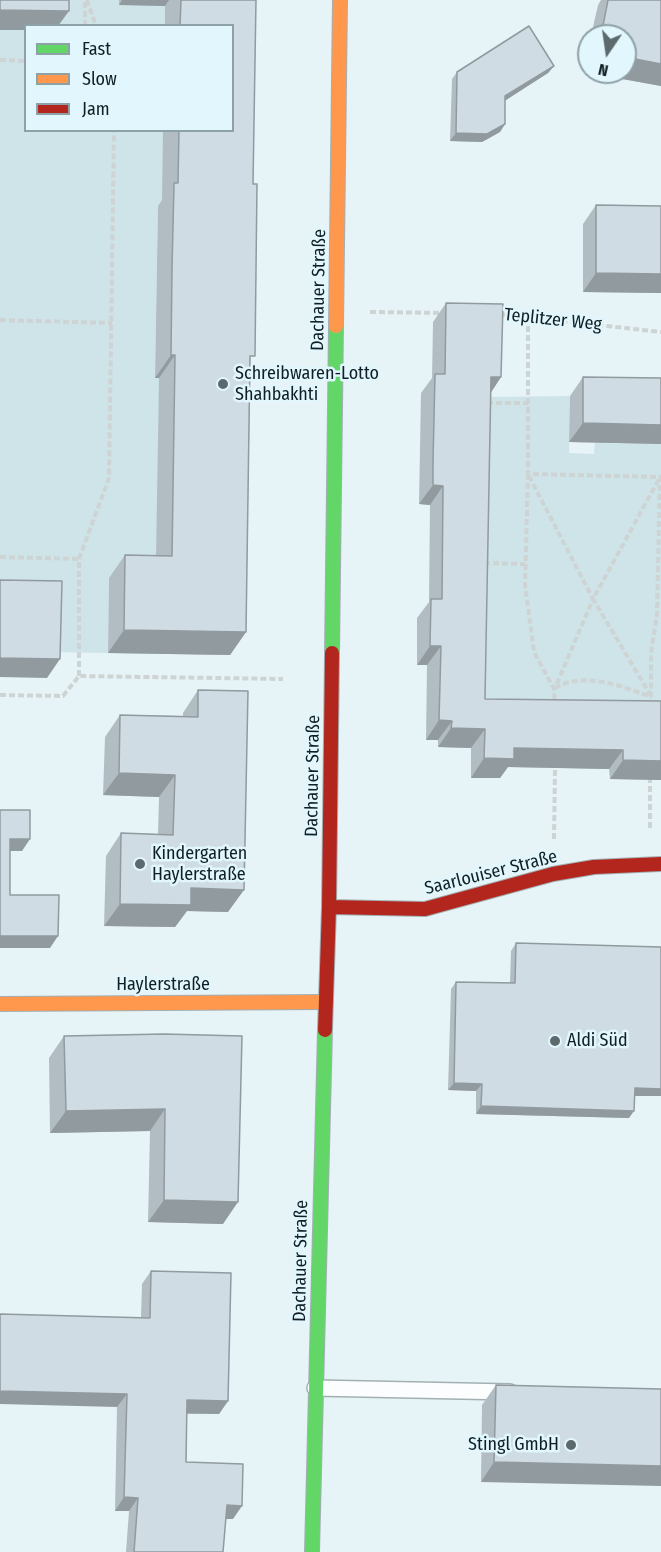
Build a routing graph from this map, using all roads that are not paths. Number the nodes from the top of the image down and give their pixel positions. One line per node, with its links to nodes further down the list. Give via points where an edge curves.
1 (340, 0): 3 (main road, Dachauer Straße)
2 (656, 864): 3 (main road, Saarlouiser Straße, via 594,867 554,874 425,909)
3 (329, 906): 4 (main road, Dachauer Straße)
4 (326, 1002): 5 (main road, Haylerstraße); 6 (main road, Dachauer Straße)
5 (0, 1004)
6 (315, 1388): 7 (lane); 8 (main road, Dachauer Straße)
7 (522, 1392)
8 (312, 1552)

